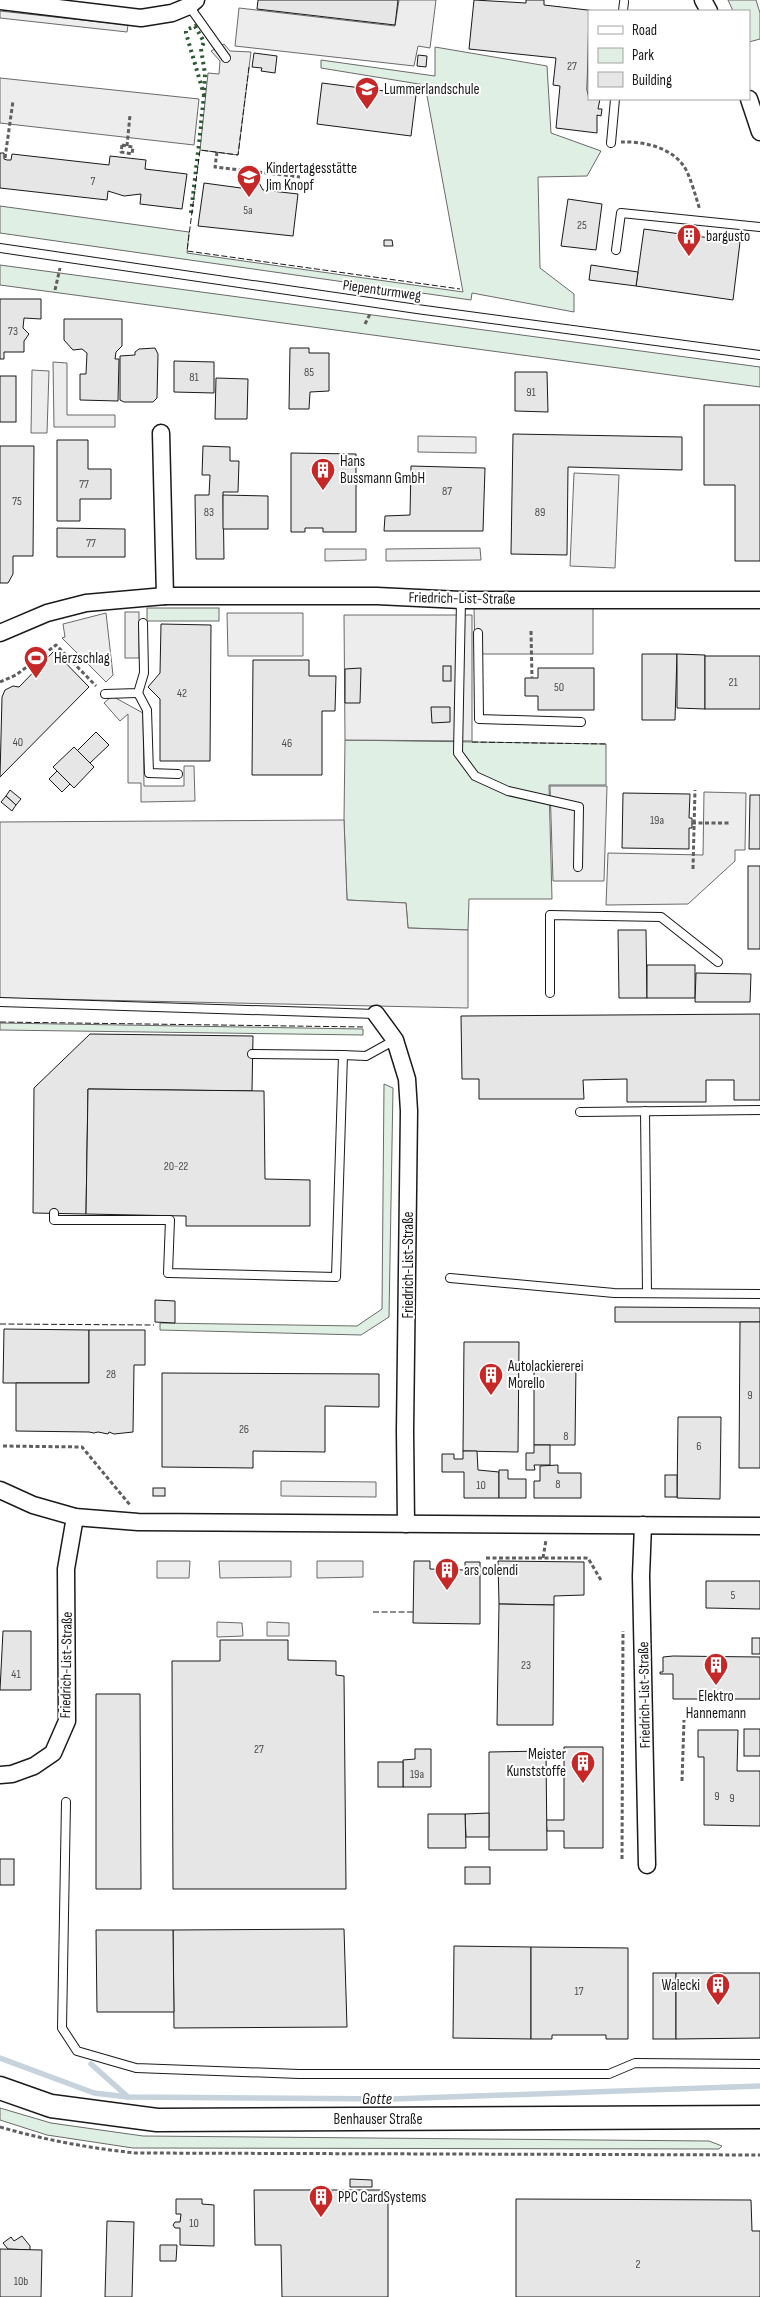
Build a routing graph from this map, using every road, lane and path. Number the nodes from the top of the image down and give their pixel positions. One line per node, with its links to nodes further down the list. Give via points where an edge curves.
1 (0, 1): 2 (street, via 140,18 161,16)
2 (193, 3): 3 (lane)
3 (226, 58)
4 (615, 100): 9 (lane)
5 (749, 100): 8 (street)
6 (13, 101): 11 (path)
7 (130, 115): 12 (path, via 127,146 133,146 132,154 126,153)
8 (760, 132)
9 (611, 143): 14 (path, via 634,142 660,148 683,165)
10 (217, 152): 13 (path, via 215,167)
11 (5, 158)
12 (126, 158)
13 (300, 177)
14 (705, 222): 15 (lane); 17 (lane, via 621,212)
15 (760, 227)
16 (0, 248): 18 (lane, Piepenturmweg)
17 (616, 250)
18 (63, 257): 19 (path); 20 (lane, Piepenturmweg)
19 (55, 290)
20 (760, 355)
21 (161, 432): 22 (street)
22 (165, 596): 23 (street, Friedrich-List-Straße, via 377,596); 27 (street, Friedrich-List-Straße, via 86,603 47,613)
23 (461, 600): 24 (street, Friedrich-List-Straße); 38 (lane, via 458,753 475,776 508,791 579,807)
24 (760, 600)
25 (143, 623): 31 (lane, via 144,673)
26 (531, 631): 29 (path)
27 (0, 633)
28 (478, 633): 33 (lane, via 479,719)
29 (532, 678)
30 (0, 682): 32 (path, via 16,675 56,645)
31 (138, 693): 32 (lane); 34 (lane, via 147,710 149,773)
32 (104, 694)
33 (581, 722)
34 (178, 774)
35 (695, 790): 36 (path)
36 (693, 823): 37 (path); 39 (path)
37 (729, 824)
38 (578, 867)
39 (693, 870)
40 (718, 962): 41 (lane, via 661,917 550,915)
41 (550, 993)
42 (0, 1002): 43 (lane)
43 (376, 1014): 44 (street, Friedrich-List-Straße)
44 (395, 1040): 46 (lane, via 366,1056); 58 (street, Friedrich-List-Straße, via 407,1079 409,1111)
45 (252, 1054): 46 (lane)
46 (343, 1055): 50 (lane, via 336,1277 168,1273 170,1220 54,1220)
47 (760, 1110): 48 (lane)
48 (645, 1111): 49 (lane); 52 (lane)
49 (580, 1112)
50 (54, 1213)
51 (450, 1278): 52 (lane, via 614,1293)
52 (647, 1293): 53 (lane)
53 (760, 1294)
54 (3, 1446): 57 (path, via 82,1446 136,1512)
55 (0, 1490): 56 (street, via 33,1505)
56 (75, 1517): 57 (street); 67 (street, Friedrich-List-Straße, via 66,1569 67,1722 53,1753 34,1766)
57 (138, 1522): 58 (street)
58 (406, 1524): 59 (street)
59 (644, 1525): 60 (street); 71 (street, Friedrich-List-Straße, via 641,1576)
60 (760, 1526)
61 (547, 1537): 63 (path)
62 (486, 1558): 63 (path)
63 (542, 1558): 64 (path, via 588,1558)
64 (602, 1582)
65 (623, 1629): 70 (path)
66 (684, 1720): 68 (path)
67 (0, 1775)
68 (682, 1781)
69 (66, 1802): 72 (lane, via 62,2028 77,2051 136,2068 299,2074 609,2074 635,2064)
70 (622, 1859)
71 (647, 1866)
72 (760, 2064)
73 (0, 2088): 74 (main road, Benhauser Straße, via 51,2106 157,2120)
74 (760, 2117)
75 (0, 2127): 76 (path, via 44,2140 135,2153)
76 (760, 2155)

